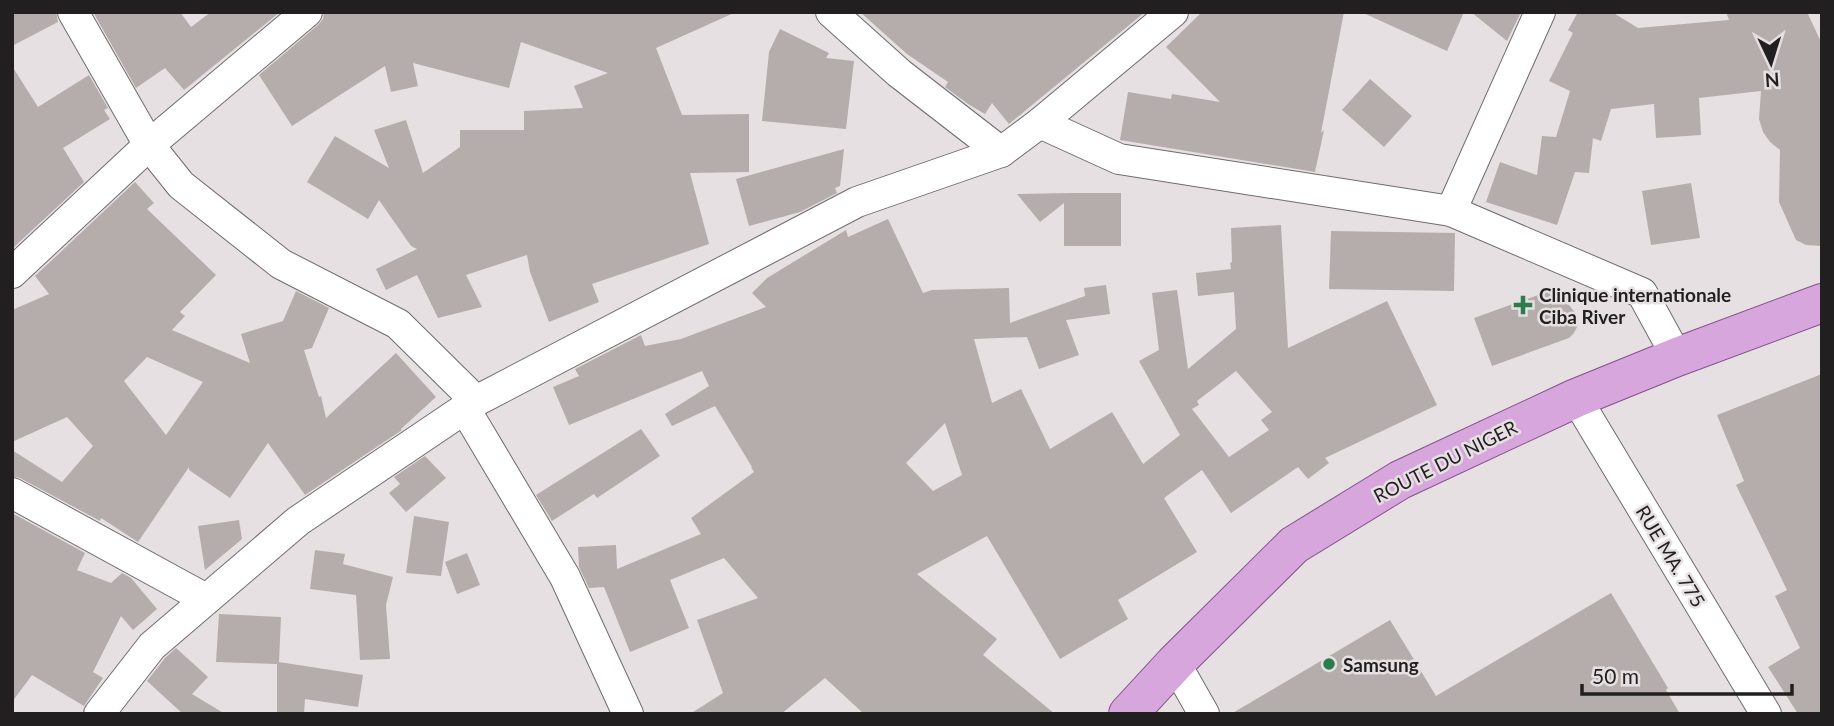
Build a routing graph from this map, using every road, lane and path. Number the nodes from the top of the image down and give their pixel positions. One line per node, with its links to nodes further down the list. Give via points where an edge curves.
1 (73, 12): 7 (street)
2 (307, 12): 7 (street)
3 (831, 12): 8 (street, via 899,73)
4 (1173, 12): 6 (street)
5 (1540, 12): 9 (street)
6 (1040, 123): 8 (street); 9 (street, via 1119,159)
7 (149, 145): 10 (street); 14 (street, via 181,185 281,264 398,324)
8 (1001, 152): 14 (street, via 857,202)
9 (1451, 211): 12 (street, via 1642,293)
10 (12, 273)
11 (1822, 303): 12 (main road, ROUTE DU NIGER)
12 (1677, 357): 13 (main road, ROUTE DU NIGER)
13 (1576, 398): 17 (main road, ROUTE DU NIGER, via 1400,480 1294,545); 22 (street, RUE MA. 775)
14 (471, 405): 16 (street, via 298,521); 19 (street, via 565,577)
15 (12, 493): 16 (street)
16 (206, 600): 18 (street, via 152,646)
17 (1175, 663): 20 (main road, ROUTE DU NIGER); 21 (street)
18 (99, 714)
19 (628, 714)
20 (1128, 714)
21 (1204, 714)
22 (1766, 714)

